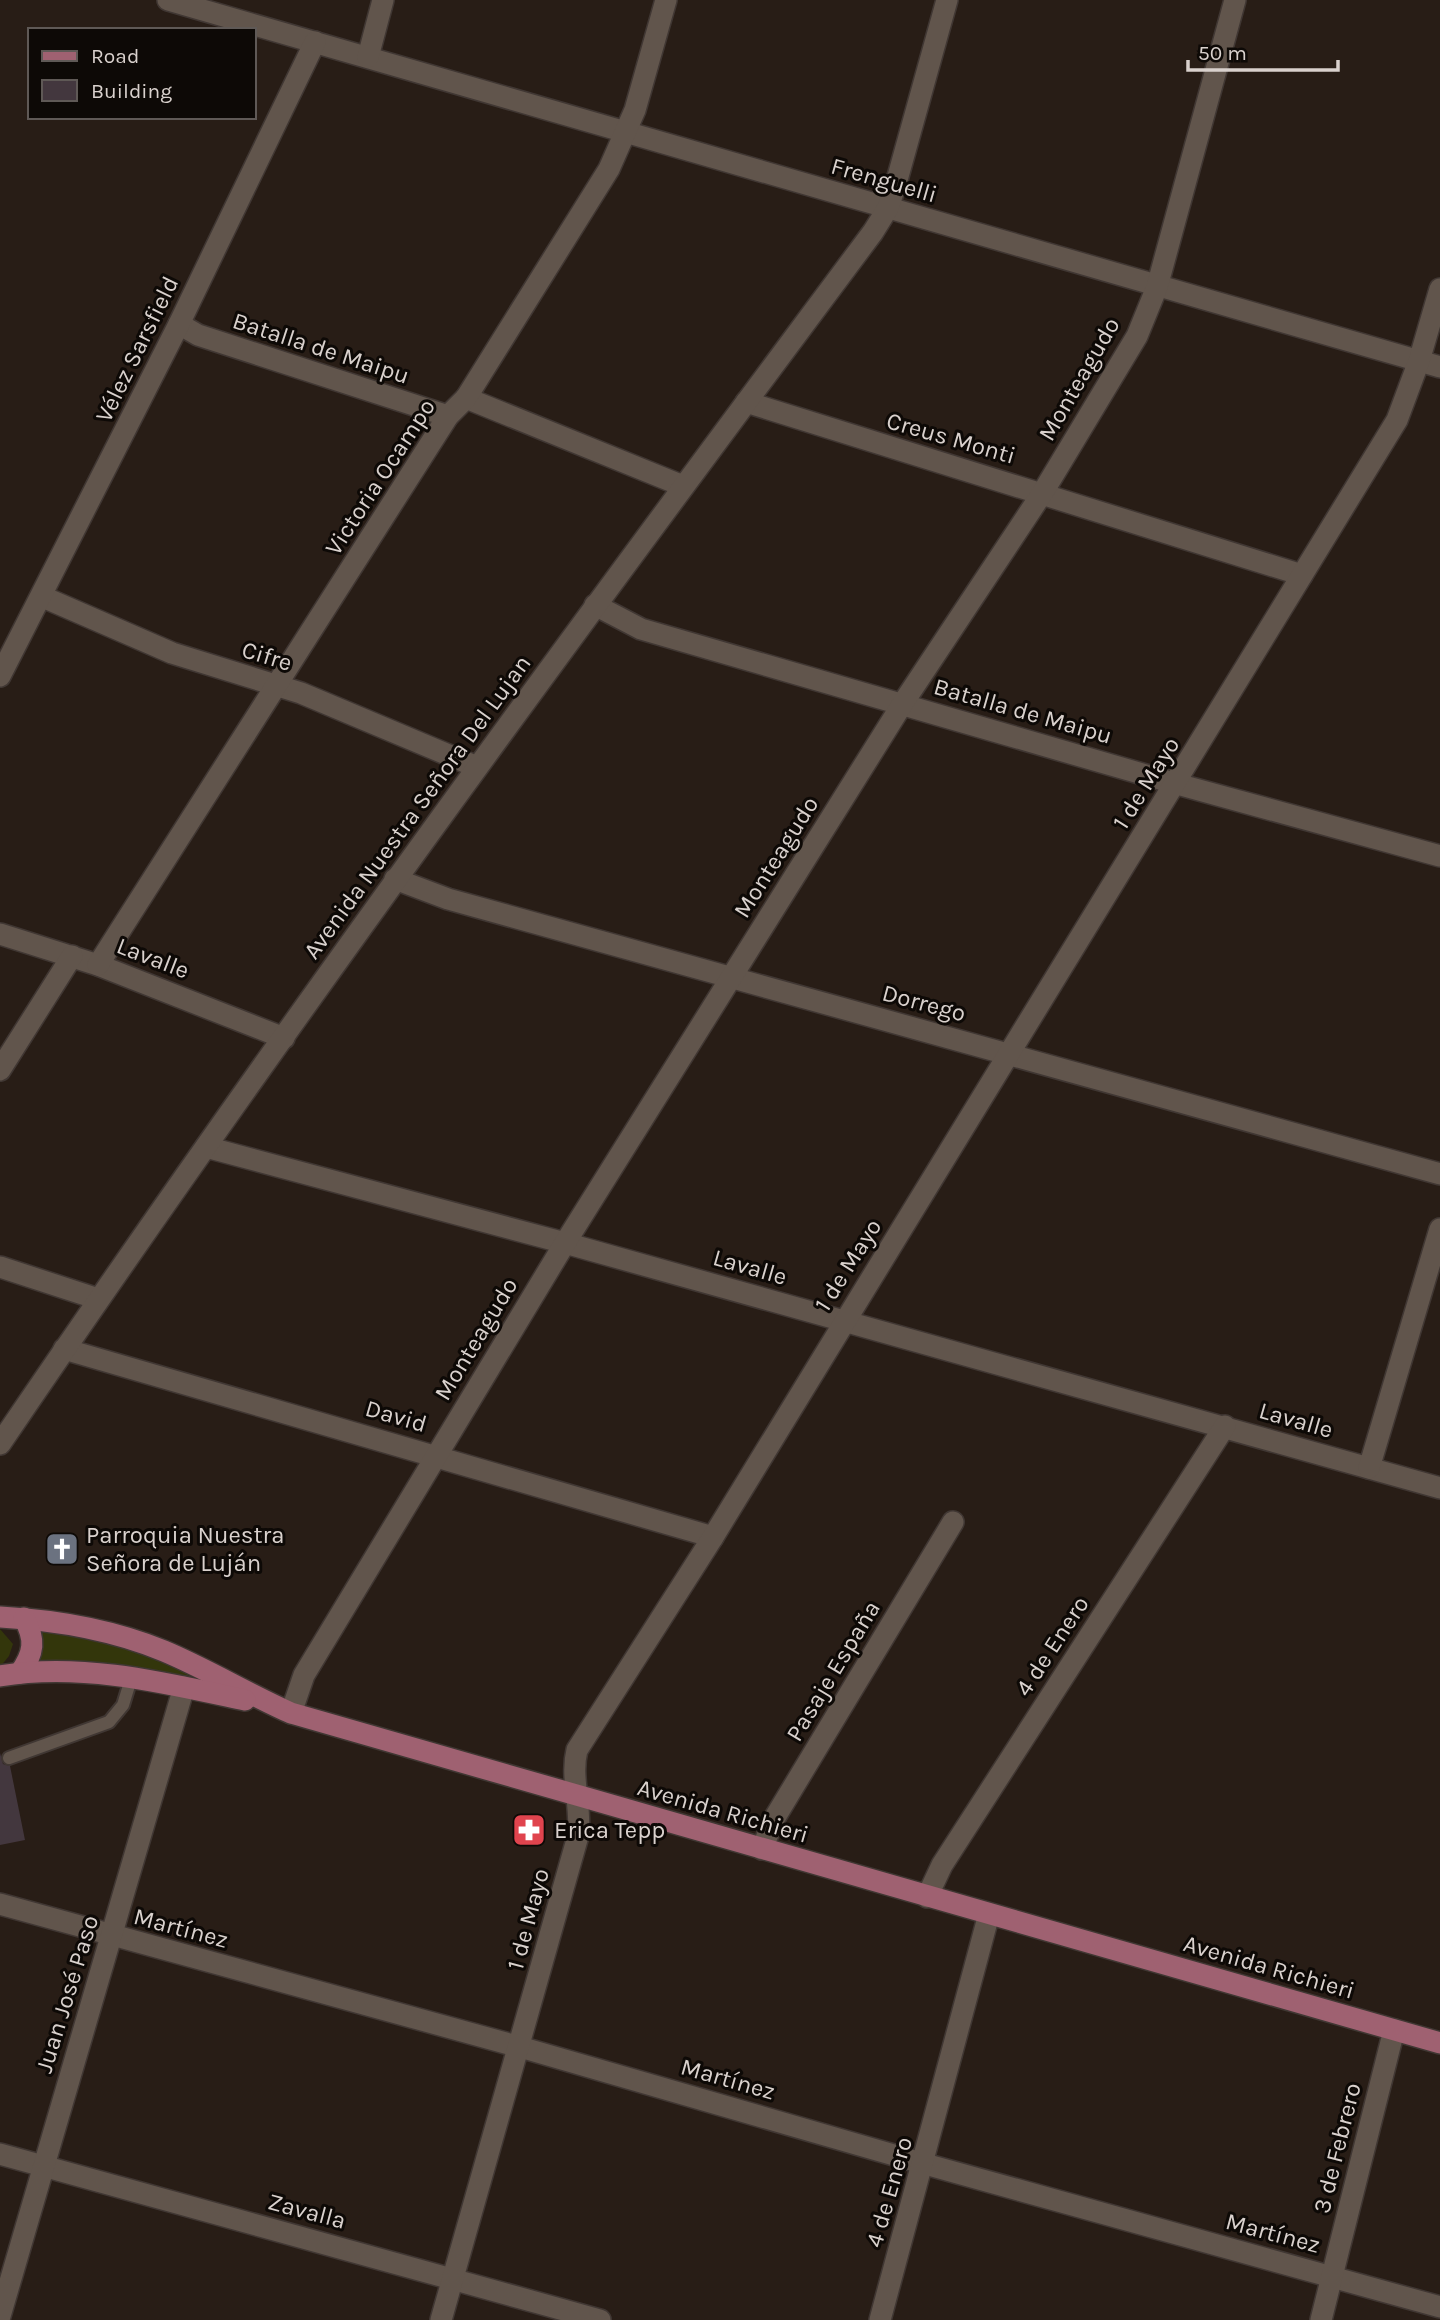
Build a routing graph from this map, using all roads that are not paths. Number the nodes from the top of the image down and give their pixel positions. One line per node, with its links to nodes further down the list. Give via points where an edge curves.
1 (168, 0): 6 (street, Frenguelli)
2 (383, 0): 7 (street)
3 (666, 0): 8 (street, Victoria Ocampo)
4 (947, 0): 9 (street)
5 (1235, 0): 10 (street, Monteagudo)
6 (315, 42): 7 (street, Frenguelli); 12 (street, Vélez Sarsfield)
7 (368, 57): 8 (street, Frenguelli)
8 (626, 135): 9 (street, Frenguelli); 14 (street, Victoria Ocampo)
9 (888, 208): 10 (street, Frenguelli); 15 (street, Avenida Nuestra Señora Del Lujan)
10 (1157, 287): 13 (street, Frenguelli); 18 (street, Monteagudo, via 1137,336)
11 (1440, 289): 13 (street, 1 de Mayo)
12 (179, 324): 16 (street, Batalla de Maipu, via 198,335); 20 (street, Vélez Sarsfield)
13 (1430, 364): 19 (street, 1 de Mayo)
14 (466, 398): 16 (street, Victoria Ocampo); 17 (street)
15 (746, 402): 17 (street, Avenida Nuestra Señora Del Lujan); 18 (street, Creus Monti)
16 (449, 416): 23 (street, Victoria Ocampo)
17 (683, 486): 21 (street, Avenida Nuestra Señora Del Lujan)
18 (1043, 492): 19 (street, Creus Monti); 24 (street, Monteagudo)
19 (1302, 575): 26 (street, 1 de Mayo)
20 (43, 597): 22 (street, Vélez Sarsfield); 23 (street, Cifre, via 172,653)
21 (595, 605): 24 (street, Batalla de Maipu, via 641,629); 25 (street, Avenida Nuestra Señora Del Lujan)
22 (0, 677)
23 (274, 687): 25 (street, Cifre, via 301,693); 31 (street, Victoria Ocampo)
24 (903, 703): 26 (street, Batalla de Maipu); 32 (street, Monteagudo)
25 (477, 767): 28 (street, Avenida Nuestra Señora Del Lujan)
26 (1177, 784): 27 (street, Batalla de Maipu); 34 (street, 1 de Mayo)
27 (1440, 856)
28 (395, 879): 32 (street, Dorrego, via 448,899); 33 (street, Avenida Nuestra Señora Del Lujan)
29 (0, 934): 30 (street, Lavalle)
30 (72, 956): 31 (street, Lavalle); 35 (street)
31 (98, 965): 33 (street, Lavalle)
32 (731, 979): 34 (street, Dorrego); 39 (street, Monteagudo)
33 (284, 1038): 36 (street, Avenida Nuestra Señora Del Lujan)
34 (1010, 1052): 37 (street, Dorrego); 42 (street, 1 de Mayo)
35 (0, 1070)
36 (206, 1147): 39 (street, Lavalle); 41 (street, Avenida Nuestra Señora Del Lujan)
37 (1440, 1174)
38 (1440, 1229): 47 (street)
39 (565, 1243): 42 (street, Lavalle); 46 (street, Monteagudo)
40 (0, 1267): 41 (street)
41 (98, 1299): 43 (street, Avenida Nuestra Señora Del Lujan)
42 (844, 1321): 44 (street, Lavalle); 50 (street, 1 de Mayo)
43 (64, 1349): 45 (street, Avenida Nuestra Señora Del Lujan); 46 (street, David)
44 (1225, 1426): 47 (street, Lavalle); 60 (street, 4 de Enero, via 942,1865)
45 (0, 1444)
46 (436, 1455): 50 (street, David); 56 (street, Monteagudo)
47 (1369, 1468): 48 (street, Lavalle)
48 (1440, 1488)
49 (954, 1522): 59 (street, Pasaje España, via 774,1819)
50 (713, 1537): 58 (street, 1 de Mayo, via 577,1749)
51 (0, 1617): 52 (main road, Avenida Richieri)
52 (24, 1618): 53 (main road, via 32,1633 32,1654); 56 (main road, Avenida Richieri, via 127,1638 165,1651)
53 (10, 1674): 54 (main road, via 87,1672)
54 (131, 1679): 55 (main road); 57 (lane, via 123,1705 109,1722)
55 (184, 1687): 56 (main road); 63 (street, Juan José Paso)
56 (285, 1710): 58 (main road, Avenida Richieri)
57 (9, 1758)
58 (577, 1797): 59 (main road, Avenida Richieri); 66 (street, 1 de Mayo, via 578,1836)
59 (762, 1849): 60 (main road, Avenida Richieri)
60 (927, 1897): 62 (main road, Avenida Richieri)
61 (0, 1904): 63 (street, Martínez)
62 (989, 1914): 64 (main road, Avenida Richieri); 68 (street, 4 de Enero)
63 (112, 1937): 66 (street, Martínez); 69 (street, Juan José Paso)
64 (1394, 2030): 65 (main road, Avenida Richieri); 70 (street, 3 de Febrero)
65 (1440, 2043)
66 (520, 2047): 68 (street, Martínez); 71 (street, 1 de Mayo)
67 (0, 2154): 69 (street, Zavalla)
68 (925, 2164): 70 (street, Martínez); 76 (street, 4 de Enero)
69 (43, 2166): 71 (street, Zavalla); 73 (street, Juan José Paso)
70 (1332, 2276): 72 (street, Martínez); 77 (street, 3 de Febrero)
71 (452, 2278): 74 (street, 1 de Mayo); 75 (street, Zavalla)
72 (1440, 2307)
73 (0, 2316)
74 (441, 2320)
75 (600, 2320)
76 (880, 2320)
77 (1321, 2320)

